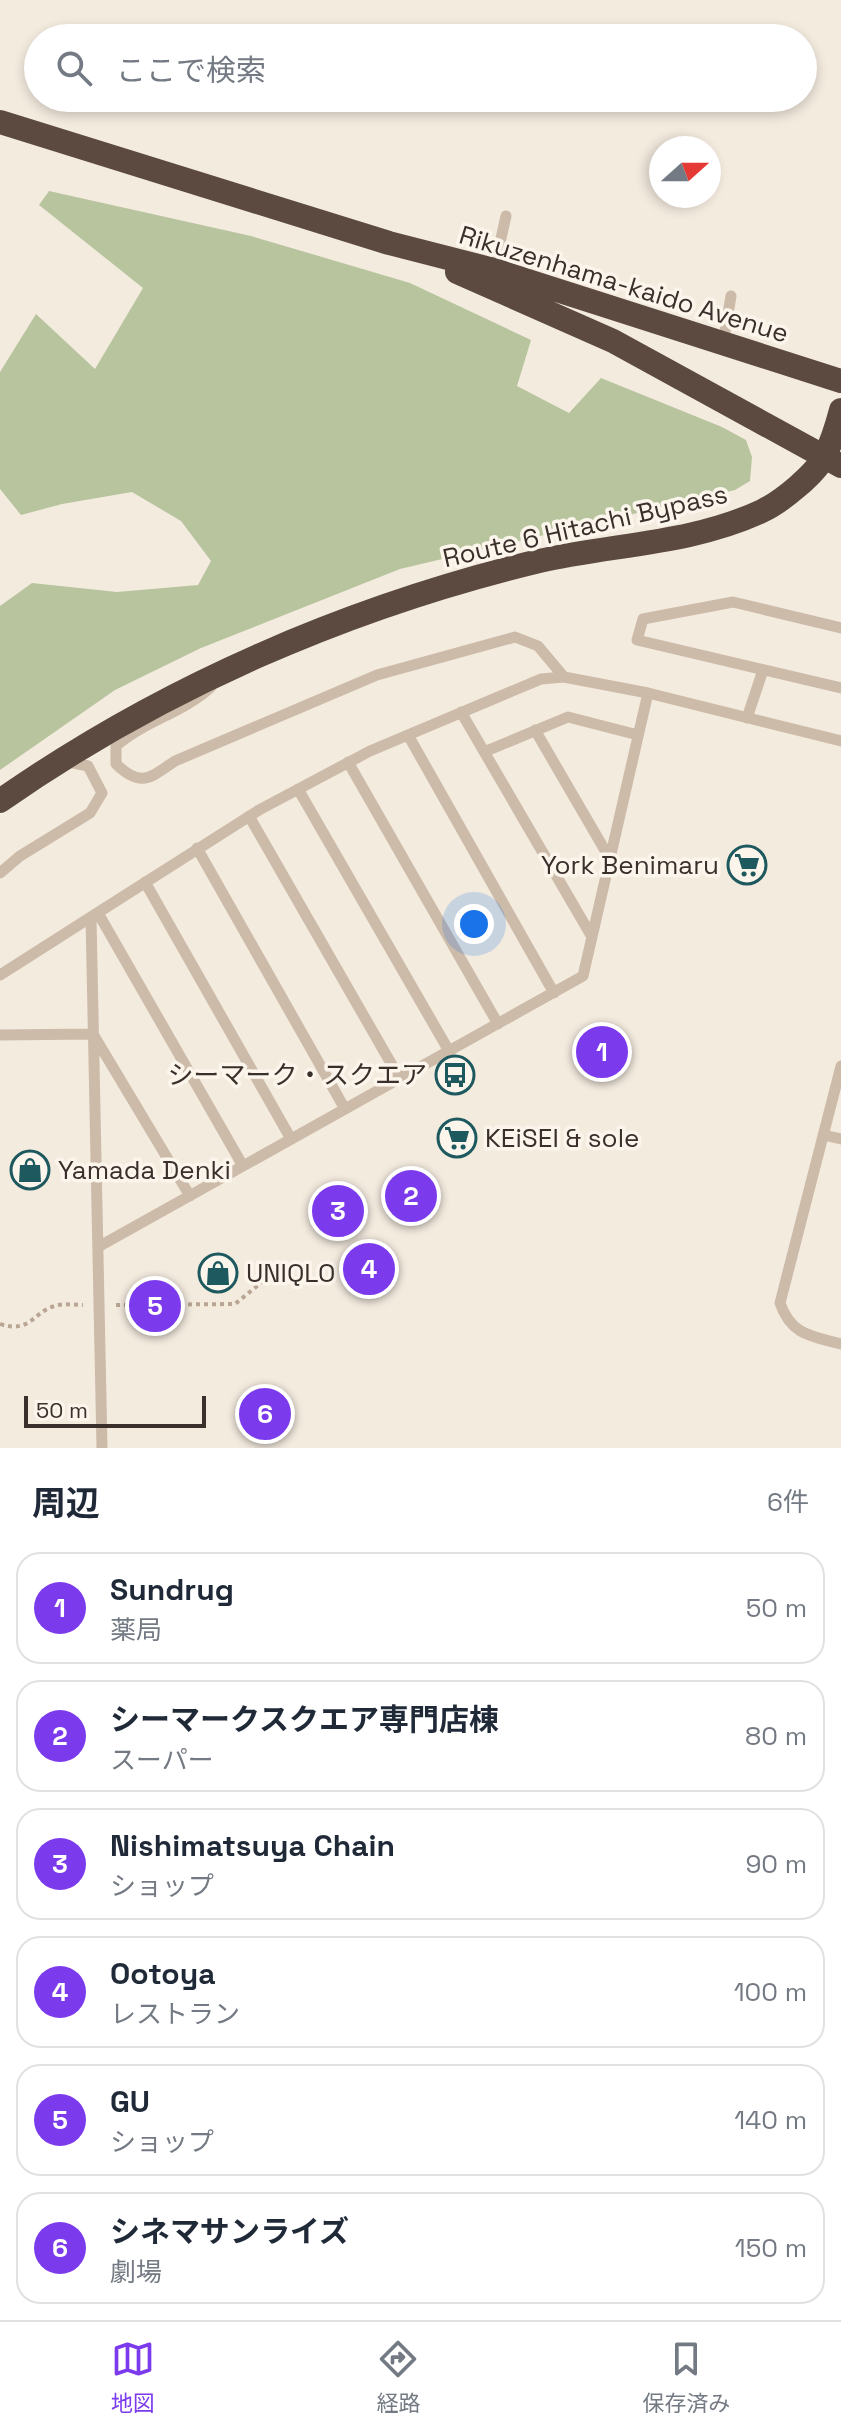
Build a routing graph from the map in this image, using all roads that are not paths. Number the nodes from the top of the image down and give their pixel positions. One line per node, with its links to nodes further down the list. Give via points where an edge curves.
1 (0, 122): 3 (highway, Rikuzenhama-kaido Avenue)
2 (506, 216): 4 (lane)
3 (389, 243): 4 (highway, Rikuzenhama-kaido Avenue); 9 (highway, Rikuzenhama-kaido Avenue, via 613,341)
4 (494, 270): 6 (highway, Rikuzenhama-kaido Avenue)
5 (731, 296): 6 (lane)
6 (723, 345): 7 (highway, Rikuzenhama-kaido Avenue)
7 (841, 381)
8 (841, 410): 9 (highway, Route 6 Hitachi Bypass)
9 (833, 462): 11 (highway, Route 6 Hitachi Bypass, via 765,510 725,526 540,561 427,592)
10 (841, 628): 12 (lane, via 733,602 643,619 637,640)
11 (236, 666): 13 (lane, via 196,701 126,736 116,746 116,764 140,780 153,776 175,761 377,675 515,637 538,646); 23 (highway, Route 6 Hitachi Bypass)
12 (763, 670): 14 (lane); 17 (lane)
13 (564, 677): 15 (lane); 16 (lane, via 541,679)
14 (841, 688)
15 (648, 693): 17 (lane); 20 (lane)
16 (461, 712): 19 (lane); 22 (lane)
17 (747, 718): 21 (lane)
18 (535, 730): 20 (lane, via 568,717); 22 (lane); 29 (lane)
19 (408, 735): 24 (lane); 35 (lane)
20 (638, 735): 29 (lane)
21 (841, 741)
22 (484, 752): 33 (lane)
23 (61, 760): 26 (highway, Route 6 Hitachi Bypass); 30 (lane, via 88,766 102,793 90,813)
24 (348, 762): 25 (lane); 36 (lane)
25 (298, 789): 27 (lane); 39 (lane)
26 (0, 801)
27 (249, 816): 28 (lane); 41 (lane)
28 (197, 848): 31 (lane); 42 (lane)
29 (610, 859): 33 (lane)
30 (0, 873)
31 (145, 882): 32 (lane); 44 (lane)
32 (94, 915): 34 (lane); 37 (lane); 46 (lane)
33 (592, 937): 35 (lane, via 583,976)
34 (0, 975)
35 (554, 993): 36 (lane)
36 (498, 1024): 39 (lane)
37 (93, 1034): 38 (lane); 47 (lane); 48 (lane)
38 (0, 1035)
39 (449, 1051): 41 (lane)
40 (841, 1066): 43 (lane)
41 (400, 1079): 42 (lane)
42 (345, 1109): 44 (lane)
43 (823, 1135): 45 (lane); 49 (lane, via 780,1303 786,1320 805,1335)
44 (291, 1139): 46 (lane)
45 (841, 1139)
46 (243, 1166): 47 (lane)
47 (190, 1196): 48 (lane)
48 (98, 1247): 50 (lane)
49 (841, 1344)
50 (102, 1448)

